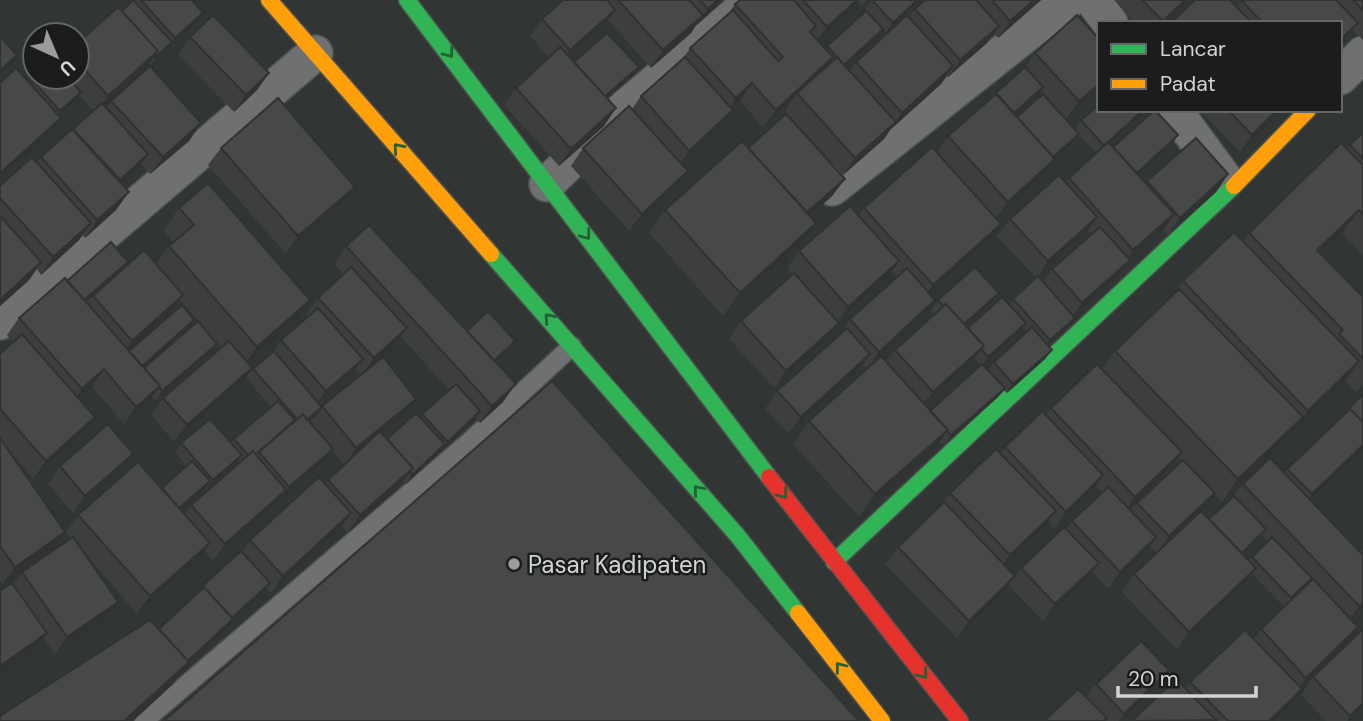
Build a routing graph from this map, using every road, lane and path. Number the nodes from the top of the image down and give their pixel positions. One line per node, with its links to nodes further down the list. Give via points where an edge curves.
1 (269, 0): 7 (main road)
2 (407, 0): 12 (main road, one-way to 12)
3 (753, 0): 12 (street, via 626,107)
4 (1069, 0): 13 (street)
5 (1093, 0): 6 (street)
6 (1109, 21)
7 (315, 53): 15 (street); 16 (main road, one-way to 7)
8 (1363, 54): 9 (street)
9 (1342, 75)
10 (1175, 112): 14 (street)
11 (1306, 112): 14 (main road)
12 (547, 184): 17 (main road, one-way to 17)
13 (832, 188)
14 (1231, 189): 17 (main road)
15 (0, 321)
16 (572, 345): 18 (lane, via 469,442); 19 (main road, one-way to 16, via 737,535)
17 (834, 562): 20 (main road, one-way to 20)
18 (144, 721)
19 (883, 721)
20 (960, 721)

